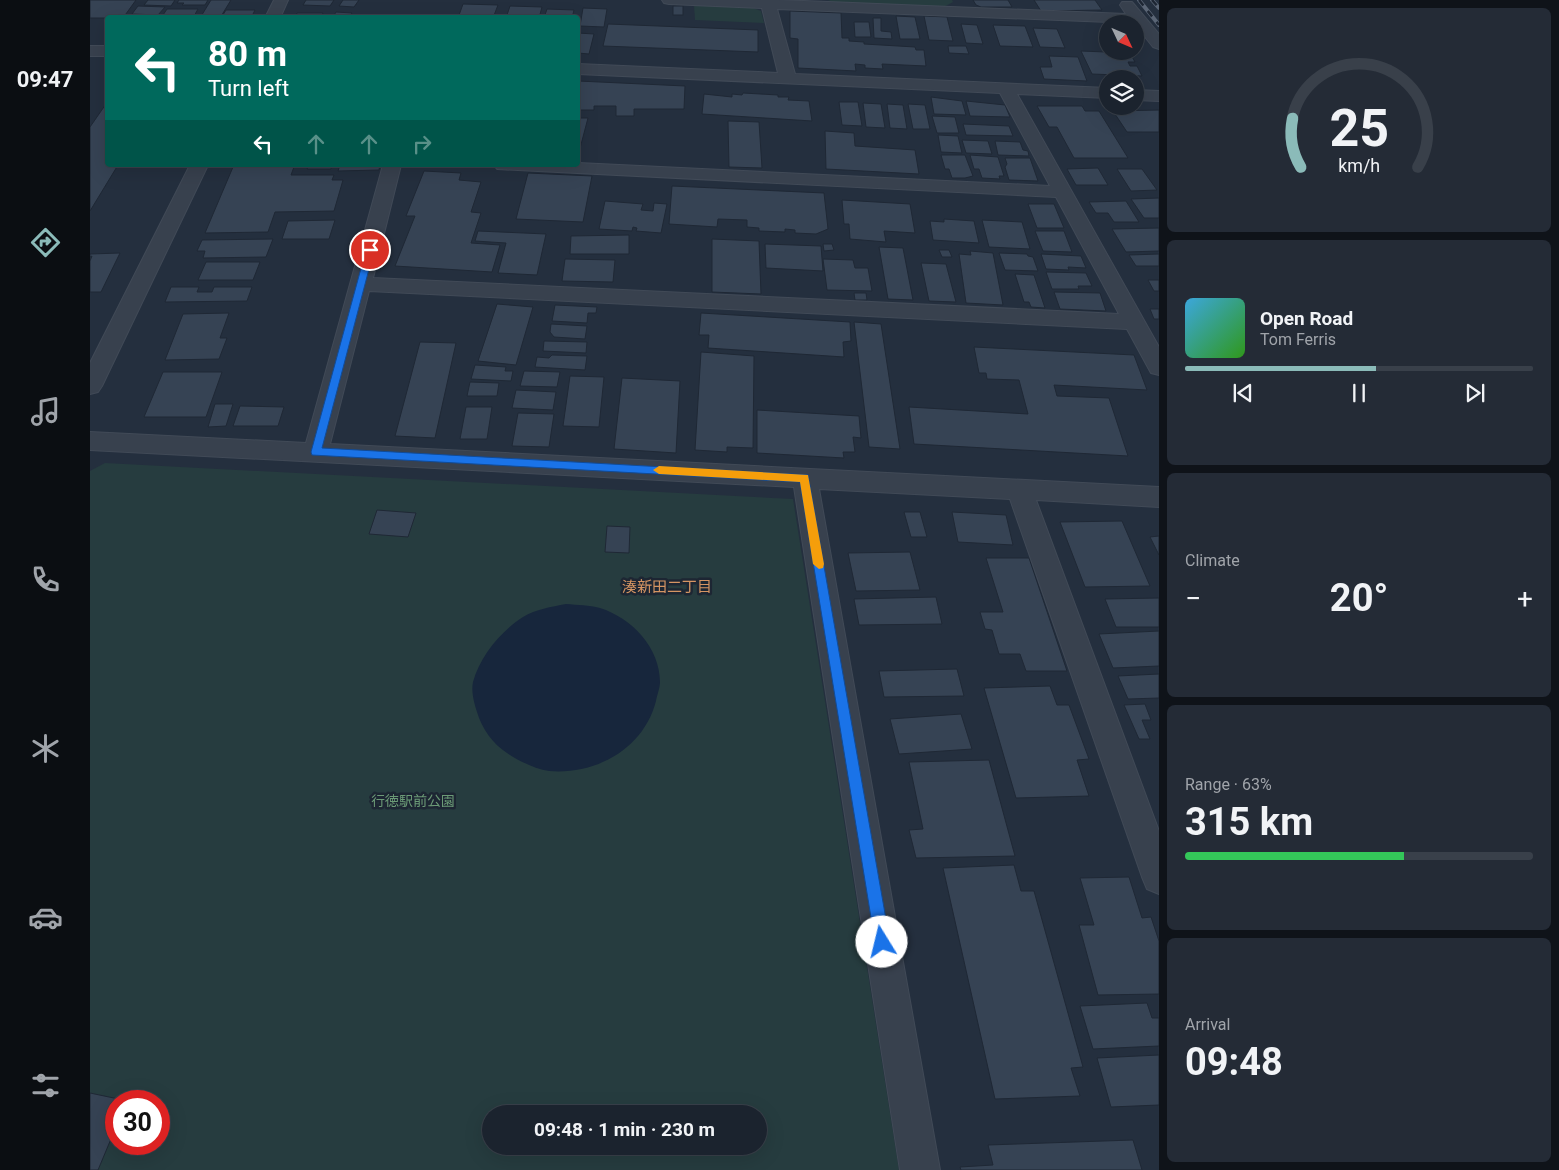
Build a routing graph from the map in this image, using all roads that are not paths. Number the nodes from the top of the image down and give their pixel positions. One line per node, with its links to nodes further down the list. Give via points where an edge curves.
1 (281, 0): 7 (street)
2 (669, 0): 5 (street)
3 (1123, 0): 8 (street)
4 (815, 3): 5 (street); 6 (street)
5 (769, 5): 15 (street)
6 (964, 7): 9 (street)
7 (274, 15)
8 (1136, 15)
9 (1099, 16)
10 (1144, 25): 11 (street)
11 (1159, 44)
12 (99, 51): 13 (street)
13 (90, 64)
14 (580, 69): 15 (street)
15 (788, 79): 16 (street)
16 (1006, 89): 17 (street); 23 (street)
17 (1099, 93)
18 (1144, 95): 19 (street)
19 (1159, 96)
20 (198, 167): 27 (street)
21 (391, 167): 24 (street)
22 (544, 167): 23 (street)
23 (1062, 192): 25 (street)
24 (361, 284): 25 (street); 29 (street)
25 (1134, 322): 26 (street)
26 (1159, 367)
27 (90, 386)
28 (90, 441): 29 (street)
29 (316, 452): 30 (street)
30 (804, 478): 31 (street); 34 (street)
31 (1019, 489): 32 (street); 33 (street)
32 (1159, 497)
33 (1159, 877)
34 (920, 1170)

